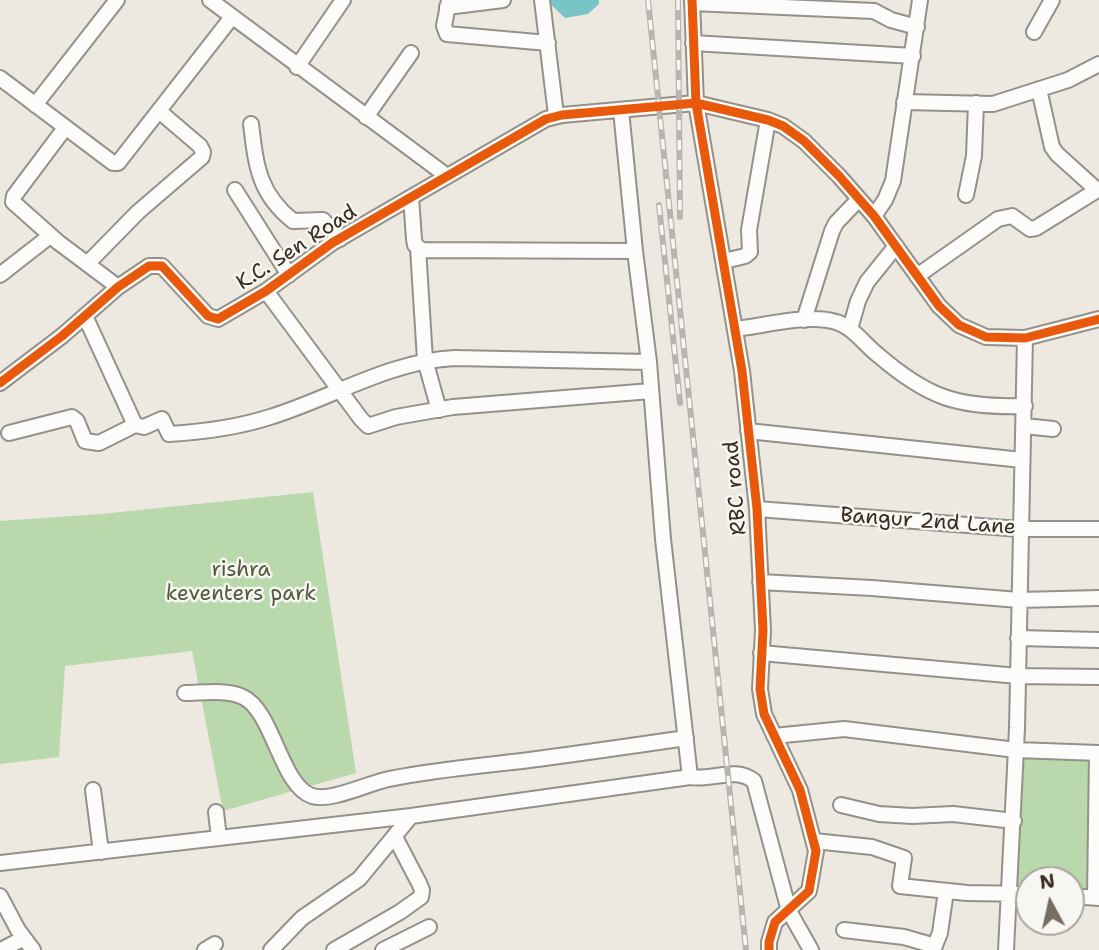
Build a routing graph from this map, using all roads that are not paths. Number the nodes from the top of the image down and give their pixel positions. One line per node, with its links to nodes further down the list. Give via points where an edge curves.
1 (117, 0): 24 (street)
2 (210, 0): 10 (street)
3 (343, 0): 18 (street)
4 (503, 0): 9 (street)
5 (542, 0): 13 (street)
6 (920, 0): 11 (street)
7 (1052, 0): 12 (street)
8 (692, 1): 11 (street, via 874,11); 14 (street, RBC road)
9 (448, 3): 13 (street, via 447,34)
10 (228, 9): 18 (street); 26 (street)
11 (917, 27): 16 (street)
12 (1034, 32)
13 (548, 43): 27 (street)
14 (693, 43): 16 (street); 22 (street, RBC road)
15 (411, 53): 28 (street)
16 (914, 56): 21 (street)
17 (1099, 64): 20 (street)
18 (297, 67): 28 (street)
19 (1, 80): 24 (street)
20 (1040, 89): 23 (street, via 993,104); 33 (street, via 1052,147)
21 (904, 102): 23 (street); 38 (street, via 893,181)
22 (696, 103): 25 (street, K.C. Sen Road); 29 (street, K.C. Sen Road); 44 (street, RBC road)
23 (976, 103): 35 (street, via 974,156)
24 (35, 105): 31 (street)
25 (621, 110): 27 (street, K.C. Sen Road); 43 (street)
26 (159, 111): 31 (street, via 115,164); 45 (street, via 200,146 202,157)
27 (556, 115): 32 (street, K.C. Sen Road)
28 (366, 117): 32 (street)
29 (768, 120): 37 (street, K.C. Sen Road, via 816,151); 44 (street, via 750,253)
30 (251, 124): 40 (street, via 257,169 268,195 293,220 323,219)
31 (65, 128): 39 (street, via 12,198 15,206)
32 (447, 176): 36 (street, K.C. Sen Road)
33 (1098, 189): 48 (street, via 1036,228 1030,229 1012,216 998,219)
34 (235, 190): 47 (street)
35 (966, 195)
36 (411, 197): 40 (street, K.C. Sen Road); 42 (street)
37 (859, 199): 38 (street, K.C. Sen Road); 53 (street, via 832,231)
38 (874, 216): 41 (street, K.C. Sen Road)
39 (50, 236): 45 (street); 46 (street)
40 (340, 239): 47 (street, K.C. Sen Road)
41 (896, 246): 48 (street, K.C. Sen Road); 55 (street, via 867,282)
42 (418, 248): 43 (street); 57 (street)
43 (635, 251): 58 (street)
44 (724, 261): 54 (street, RBC road)
45 (87, 264): 49 (street)
46 (0, 275)
47 (289, 275): 50 (street, K.C. Sen Road)
48 (917, 276): 56 (street, K.C. Sen Road, via 959,325 986,337)
49 (118, 287): 50 (street, K.C. Sen Road, via 158,264 215,320); 51 (street, K.C. Sen Road)
50 (267, 291): 60 (street)
51 (85, 316): 59 (street, K.C. Sen Road); 64 (street)
52 (1099, 319): 56 (street, K.C. Sen Road)
53 (804, 320): 54 (street); 55 (street, via 836,321)
54 (735, 329): 67 (street, RBC road)
55 (850, 329): 62 (street, via 924,390 981,405)
56 (1025, 338): 62 (street)
57 (425, 360): 58 (street); 60 (street); 63 (street)
58 (649, 362): 61 (street)
59 (0, 383)
60 (339, 390): 63 (street, via 368,426); 64 (street, via 253,422 171,435 162,419 144,427)
61 (651, 391): 63 (street); 83 (street)
62 (1025, 405): 65 (street)
63 (439, 410)
64 (135, 425): 68 (street, via 93,443 85,441 72,417)
65 (1024, 426): 66 (street); 69 (street)
66 (1053, 429)
67 (748, 431): 69 (street); 70 (street, RBC road)
68 (9, 433)
69 (1022, 460): 71 (street)
70 (757, 509): 71 (street, Bangur 2nd Lane); 73 (street, RBC road)
71 (1020, 529): 72 (street, Bangur 2nd Lane); 75 (street)
72 (1099, 529)
73 (760, 582): 75 (street); 78 (street, RBC road)
74 (1099, 598): 75 (street)
75 (1019, 600): 76 (street)
76 (1018, 638): 77 (street); 79 (street)
77 (1099, 640)
78 (761, 653): 79 (street); 82 (street, RBC road, via 760,689)
79 (1018, 676): 80 (street); 84 (street)
80 (1099, 677)
81 (185, 693): 83 (street, via 243,696 261,716 293,779 312,796 332,796 389,779)
82 (774, 736): 84 (street, via 844,729); 95 (street, RBC road, via 800,790)
83 (686, 738): 86 (street)
84 (1016, 750): 85 (street); 91 (street)
85 (1098, 753): 92 (street)
86 (690, 777): 90 (street); 103 (street, via 737,774 754,781)
87 (93, 790): 96 (street)
88 (841, 805): 91 (street, via 912,817 953,814)
89 (216, 812): 94 (street)
90 (411, 816): 93 (street); 94 (street)
91 (1014, 821): 99 (street)
92 (1097, 826): 101 (street)
93 (394, 837): 110 (street, via 359,879 302,918); 111 (street, via 419,883 421,897)
94 (219, 838): 96 (street)
95 (814, 841): 98 (street, via 872,847 904,858 900,887); 103 (street, RBC road, via 809,891)
96 (101, 852): 97 (street)
97 (0, 863)
98 (946, 891): 99 (street); 107 (street)
99 (1010, 893): 100 (street); 115 (street)
100 (1015, 893)
101 (1097, 897)
102 (1, 901): 106 (street)
103 (789, 911): 113 (street, RBC road, via 775,922); 114 (street)
104 (429, 928): 112 (street)
105 (844, 930): 107 (street, via 904,937)
106 (24, 938): 108 (street); 109 (street)
107 (934, 948)
108 (1, 950)
109 (33, 950)
110 (271, 950)
111 (334, 950)
112 (383, 950)
113 (769, 950)
114 (811, 950)
115 (1006, 950)

